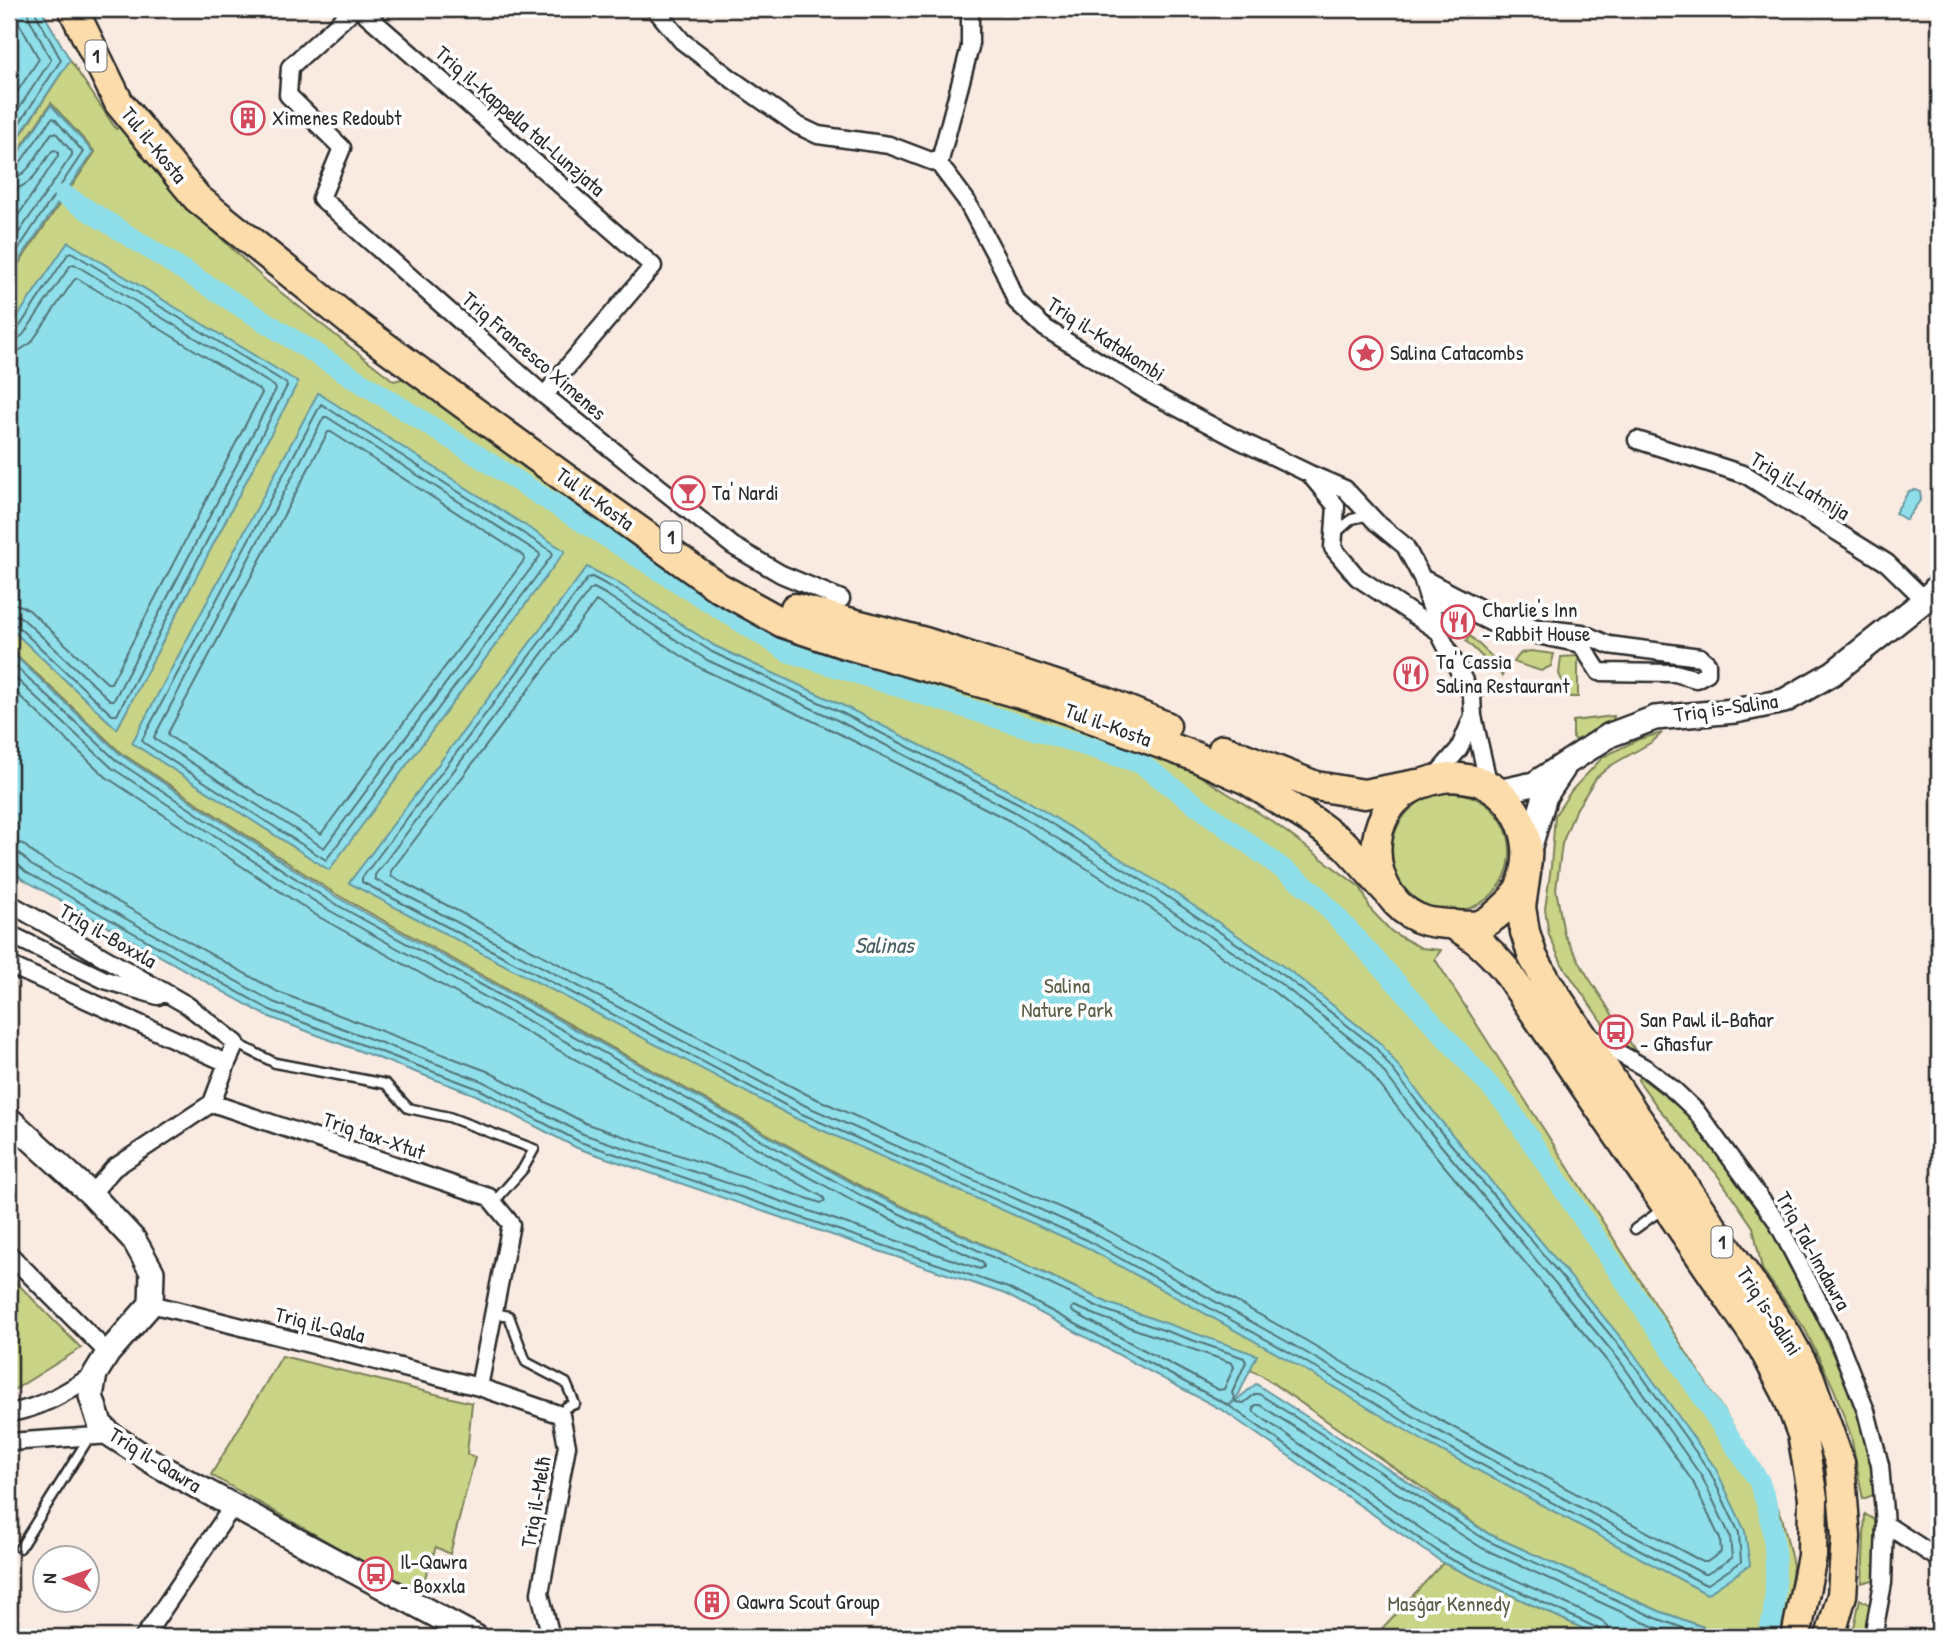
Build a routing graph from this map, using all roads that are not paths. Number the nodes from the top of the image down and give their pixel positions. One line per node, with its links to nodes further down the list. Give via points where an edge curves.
1 (73, 9): 22 (highway, Tul il-Kosta / 1, via 119,103 197,198 350,321 718,587 783,623 1045,701 1247,779 1345,845)
2 (89, 9): 19 (highway, Tul il-Kosta / 1, via 127,86 204,188 304,272 704,561 771,600 925,642 1104,701 1316,786 1364,794)
3 (357, 9): 7 (street, Triq Francesco Ximenes, via 290,67 288,95 342,148 321,198); 7 (street, Triq il-Kappella tal-Lunzjata, via 653,266)
4 (655, 9): 6 (street, via 682,41 797,125 818,135 889,145)
5 (970, 9): 6 (street, via 970,47)
6 (939, 164): 9 (street, Triq il-Katakombi, via 966,200 1016,301 1045,328 1148,393)
7 (545, 396): 14 (street, Triq Francesco Ximenes, via 733,546 781,574)
8 (1637, 440): 13 (street, Triq il-Latmija, via 1746,475)
9 (1310, 474): 10 (street, Triq il-Katakombi, via 1345,489); 11 (street, Triq il-Katakombi, via 1335,506)
10 (1370, 515): 11 (lane, via 1352,519); 12 (street, Triq il-Katakombi, via 1405,546)
11 (1334, 535): 16 (street, Triq il-Katakombi, via 1333,548 1357,577)
12 (1422, 578): 15 (street, Triq il-Katakombi); 15 (street, via 1501,619 1582,633 1609,645 1700,656 1707,663 1707,673 1696,679 1675,673 1598,671 1581,644 1508,629 1450,602)
13 (1932, 592): 18 (street, Triq is-Salina, via 1833,673 1784,701 1735,711 1655,718 1610,736)
14 (841, 599)
15 (1428, 601): 16 (street, Triq il-Katakombi)
16 (1438, 631): 17 (street, Triq il-Katakombi, via 1472,696)
17 (1473, 716): 19 (street, via 1459,749); 20 (street, Triq il-Katakombi)
18 (1568, 761): 20 (street, Triq is-Salina, via 1534,784); 21 (street, Triq is-Salina, via 1545,796)
19 (1425, 782): 20 (highway, 1, via 1450,776); 22 (highway, via 1402,794 1381,823 1376,841)
20 (1493, 789): 21 (highway, 1, via 1515,810 1525,831)
21 (1527, 863): 24 (highway, 1, via 1516,895 1500,913 1479,925); 28 (highway, Triq is-Salini / 1, via 1521,907 1525,932 1538,965)
22 (1386, 890): 24 (highway, 1, via 1400,906 1425,920)
23 (9, 903): 27 (street, Triq il-Boxxla)
24 (1452, 924): 35 (highway, Triq is-Salini / 1, via 1472,935 1505,969)
25 (9, 934): 27 (street, Triq il-Boxxla, via 105,980)
26 (9, 965): 30 (street)
27 (187, 1005): 29 (street, Triq il-Boxxla)
28 (1579, 1031): 48 (street, Triq Tal-Imdawra, via 1647,1069 1696,1111 1776,1220 1837,1337 1866,1411 1880,1465); 55 (highway, Triq is-Salini / 1, via 1787,1335 1810,1376 1840,1463 1846,1537 1842,1595)
29 (236, 1043): 30 (street); 34 (lane, via 275,1063 386,1084 408,1108 449,1117 534,1149)
30 (227, 1063): 31 (street)
31 (212, 1103): 33 (street, via 114,1168); 34 (street, Triq tax-Xtut)
32 (9, 1119): 33 (street)
33 (91, 1194): 38 (street, via 134,1240 152,1272)
34 (494, 1202): 39 (street, Triq tax-Xtut, via 511,1224)
35 (1666, 1206): 36 (lane); 54 (highway, Triq is-Salini / 1, via 1763,1348 1802,1434 1813,1498 1812,1556)
36 (1635, 1229)
37 (9, 1254): 40 (street)
38 (151, 1304): 40 (street, Triq il-Qawra); 42 (street, Triq il-Qala)
39 (494, 1313): 42 (street); 44 (lane, via 509,1316 526,1362 566,1382 575,1404 566,1407)
40 (108, 1353): 41 (street, Triq il-Qawra)
41 (96, 1374): 43 (street, via 53,1400); 45 (street, Triq il-Qawra, via 91,1396)
42 (480, 1387): 44 (street)
43 (9, 1413)
44 (561, 1416): 53 (street, Triq il-Melħ, via 567,1446 540,1593)
45 (100, 1436): 46 (street); 47 (street, Triq il-Qawra); 49 (lane)
46 (9, 1442)
47 (233, 1506): 51 (street); 52 (street, Triq il-Qawra)
48 (1885, 1524): 50 (street); 56 (street, Triq Tal-Imdawra, via 1883,1583)
49 (20, 1548)
50 (1939, 1559)
51 (144, 1637)
52 (473, 1637)
53 (551, 1637)
54 (1796, 1637)
55 (1830, 1637)
56 (1873, 1637)

